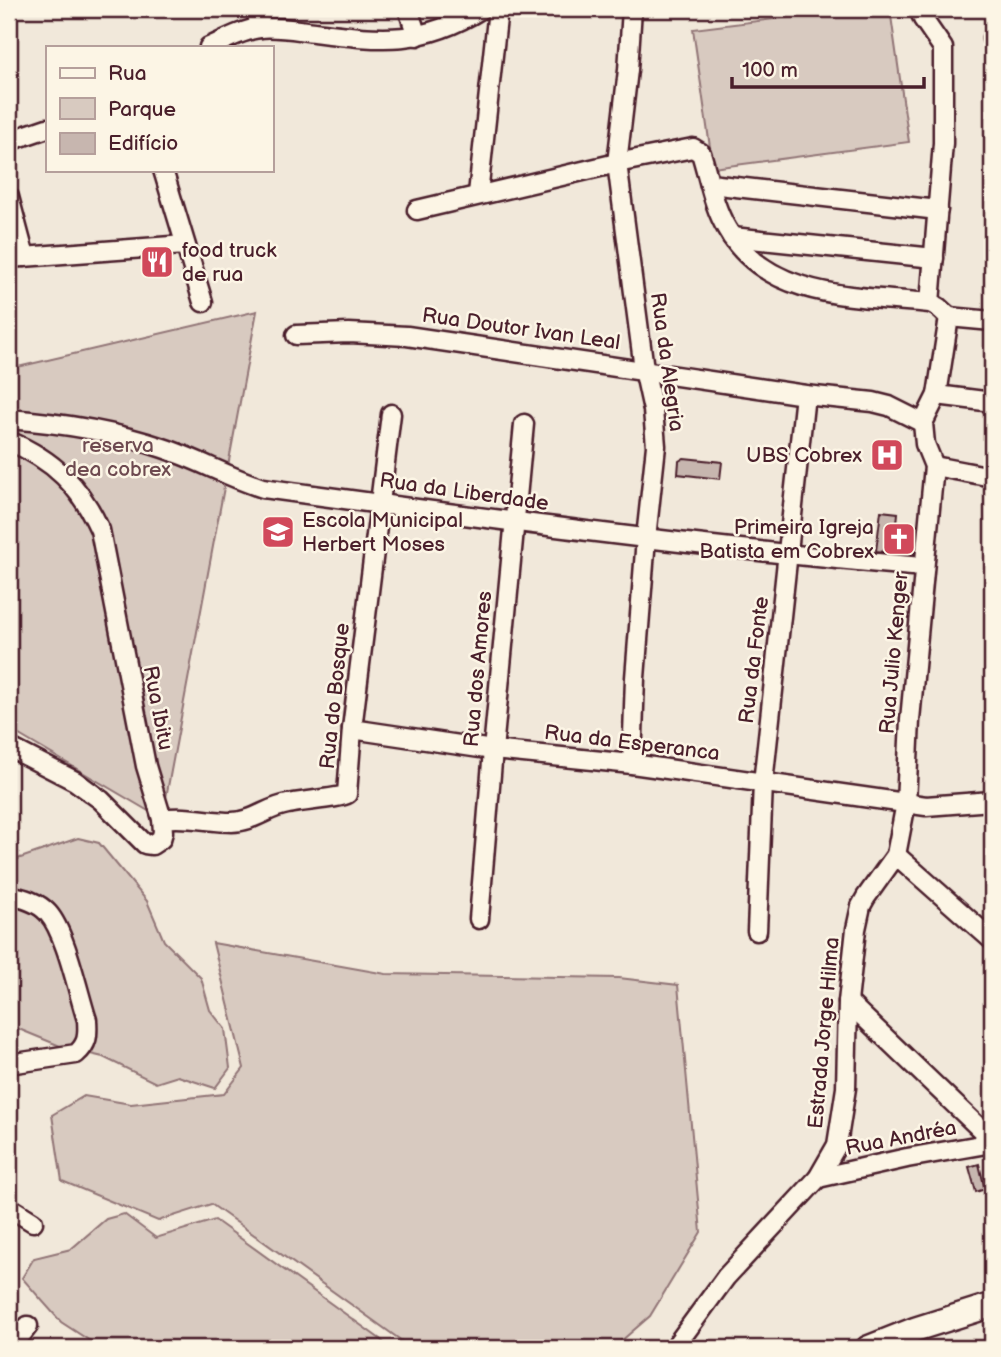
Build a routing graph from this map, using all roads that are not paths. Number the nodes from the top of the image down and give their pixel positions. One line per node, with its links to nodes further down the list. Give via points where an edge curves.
1 (256, 9): 7 (street)
2 (408, 9): 8 (street)
3 (481, 9): 8 (street)
4 (498, 9): 15 (street)
5 (632, 9): 12 (street, Rua da Alegria)
6 (919, 9): 18 (street, via 943,48)
7 (260, 28): 8 (street, via 363,39); 9 (street)
8 (416, 36)
9 (211, 46)
10 (46, 128): 11 (street)
11 (9, 141)
12 (617, 163): 14 (street, via 693,148 701,153); 15 (street); 28 (street, Rua da Alegria)
13 (164, 172): 20 (street)
14 (710, 184): 18 (street); 19 (street)
15 (478, 194): 17 (street)
16 (9, 197): 21 (street)
17 (416, 210)
18 (938, 210): 22 (street)
19 (732, 237): 22 (street); 24 (street, via 765,271 791,283 833,293)
20 (185, 245): 21 (street); 23 (street)
21 (17, 257)
22 (934, 257): 24 (street)
23 (203, 302)
24 (930, 303): 25 (street)
25 (949, 317): 26 (street); 30 (street)
26 (992, 321)
27 (296, 335): 28 (street, Rua Doutor Ivan Leal, via 407,336)
28 (644, 369): 29 (street, Rua Doutor Ivan Leal); 41 (street, Rua da Alegria, via 656,446)
29 (805, 395): 34 (street, Rua Doutor Ivan Leal, via 881,404); 42 (street, Rua da Fonte)
30 (937, 395): 31 (street); 34 (street)
31 (992, 402)
32 (391, 414): 39 (street, Rua do Bosque)
33 (9, 419): 39 (street, Rua da Liberdade, via 136,439 263,488)
34 (923, 423): 37 (street)
35 (524, 424): 40 (street, Rua dos Amores)
36 (9, 441): 51 (street, Rua Ibitu, via 55,468 75,486 100,530 146,766)
37 (934, 466): 38 (street); 43 (street, Rua Julio Kenger)
38 (992, 477)
39 (380, 504): 40 (street, Rua da Liberdade); 44 (street, Rua do Bosque)
40 (514, 523): 41 (street, Rua da Liberdade); 46 (street, Rua dos Amores)
41 (646, 538): 42 (street, Rua da Liberdade); 47 (street, Rua da Alegria)
42 (789, 555): 43 (street, Rua da Liberdade); 48 (street, Rua da Fonte)
43 (923, 567): 50 (street, Rua Julio Kenger)
44 (352, 729): 46 (street, Rua da Esperanca); 51 (street, Rua do Bosque, via 349,790 344,797 286,804 245,821 183,816)
45 (9, 747): 51 (street, via 75,781 145,844 161,839)
46 (493, 750): 47 (street, Rua da Esperanca); 54 (street, Rua dos Amores)
47 (632, 764): 48 (street, Rua da Esperanca)
48 (763, 783): 50 (street, Rua da Esperanca); 55 (street, Rua da Fonte)
49 (992, 800): 50 (street, Rua da Esperanca, via 936,806)
50 (906, 803): 52 (street, Estrada Jorge Hilma)
51 (162, 819)
52 (896, 855): 56 (street); 57 (street, Estrada Jorge Hilma, via 861,906)
53 (9, 895): 58 (street, via 38,905 57,926 88,1036 76,1054)
54 (479, 919)
55 (757, 931)
56 (992, 940)
57 (848, 1002): 59 (street); 60 (street, Estrada Jorge Hilma, via 842,1121 837,1145)
58 (9, 1064)
59 (992, 1141): 60 (street, Rua Andréa)
60 (818, 1178): 66 (street, Estrada Jorge Hilma, via 726,1277)
61 (9, 1207): 62 (street)
62 (33, 1222)
63 (992, 1305): 67 (main road)
64 (28, 1326): 65 (street)
65 (11, 1348)
66 (674, 1348)
67 (868, 1348)

